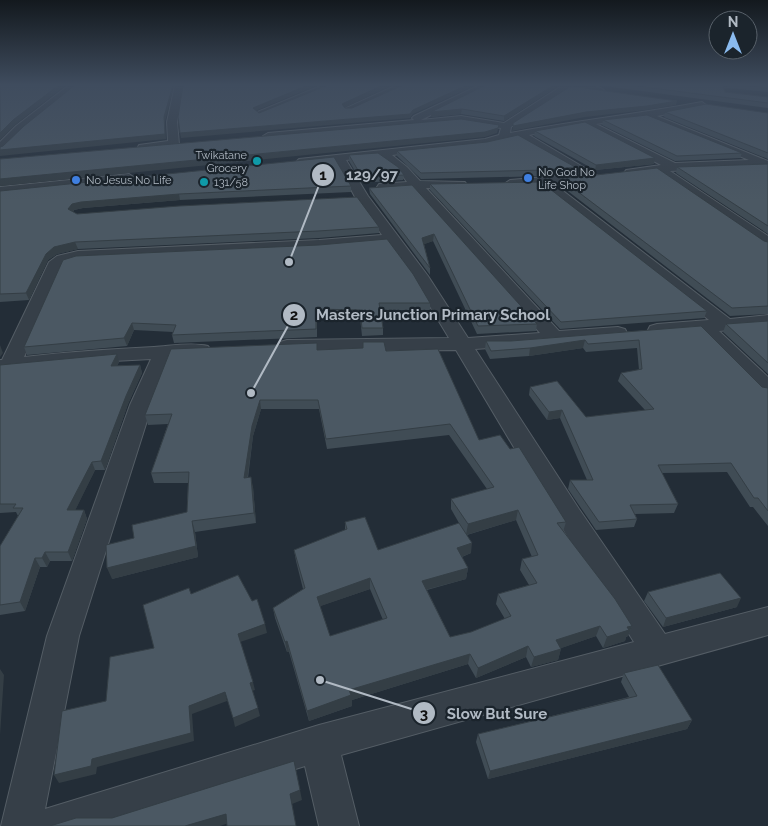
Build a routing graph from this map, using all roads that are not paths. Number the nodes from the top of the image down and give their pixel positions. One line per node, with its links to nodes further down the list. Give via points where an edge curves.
1 (26, 124): 12 (street)
2 (171, 124): 13 (street, via 171,132 178,144)
3 (402, 124): 11 (street)
4 (480, 124): 9 (street)
5 (515, 124): 9 (street)
6 (577, 124): 10 (street)
7 (588, 124): 18 (street)
8 (667, 124): 17 (street)
9 (505, 131): 10 (street); 14 (street, via 486,142)
10 (521, 135): 22 (street, via 598,176)
11 (257, 137)
12 (0, 148)
13 (129, 148)
14 (382, 152): 15 (street); 24 (street)
15 (339, 157): 16 (street); 27 (street)
16 (293, 162)
17 (766, 164): 18 (street)
18 (673, 168): 19 (street)
19 (659, 169): 20 (street); 29 (street)
20 (622, 173)
21 (144, 176): 26 (street)
22 (544, 182): 23 (street); 31 (street)
23 (496, 184)
24 (416, 185): 25 (street); 27 (street); 33 (street)
25 (470, 185)
26 (0, 191)
27 (355, 195): 28 (street)
28 (392, 239): 34 (street); 38 (street, via 62,259)
29 (768, 243)
30 (768, 321): 31 (street)
31 (725, 324): 32 (street)
32 (704, 326): 33 (street); 39 (street)
33 (554, 337): 34 (street)
34 (462, 344): 35 (street); 41 (street)
35 (268, 347)
36 (221, 349): 37 (street)
37 (164, 351): 38 (street); 43 (street, via 141,405 63,636)
38 (5, 365)
39 (768, 389)
40 (768, 621): 41 (street)
41 (657, 650): 42 (street)
42 (319, 743): 44 (street); 45 (street)
43 (21, 826)
44 (53, 826)
45 (339, 826)

